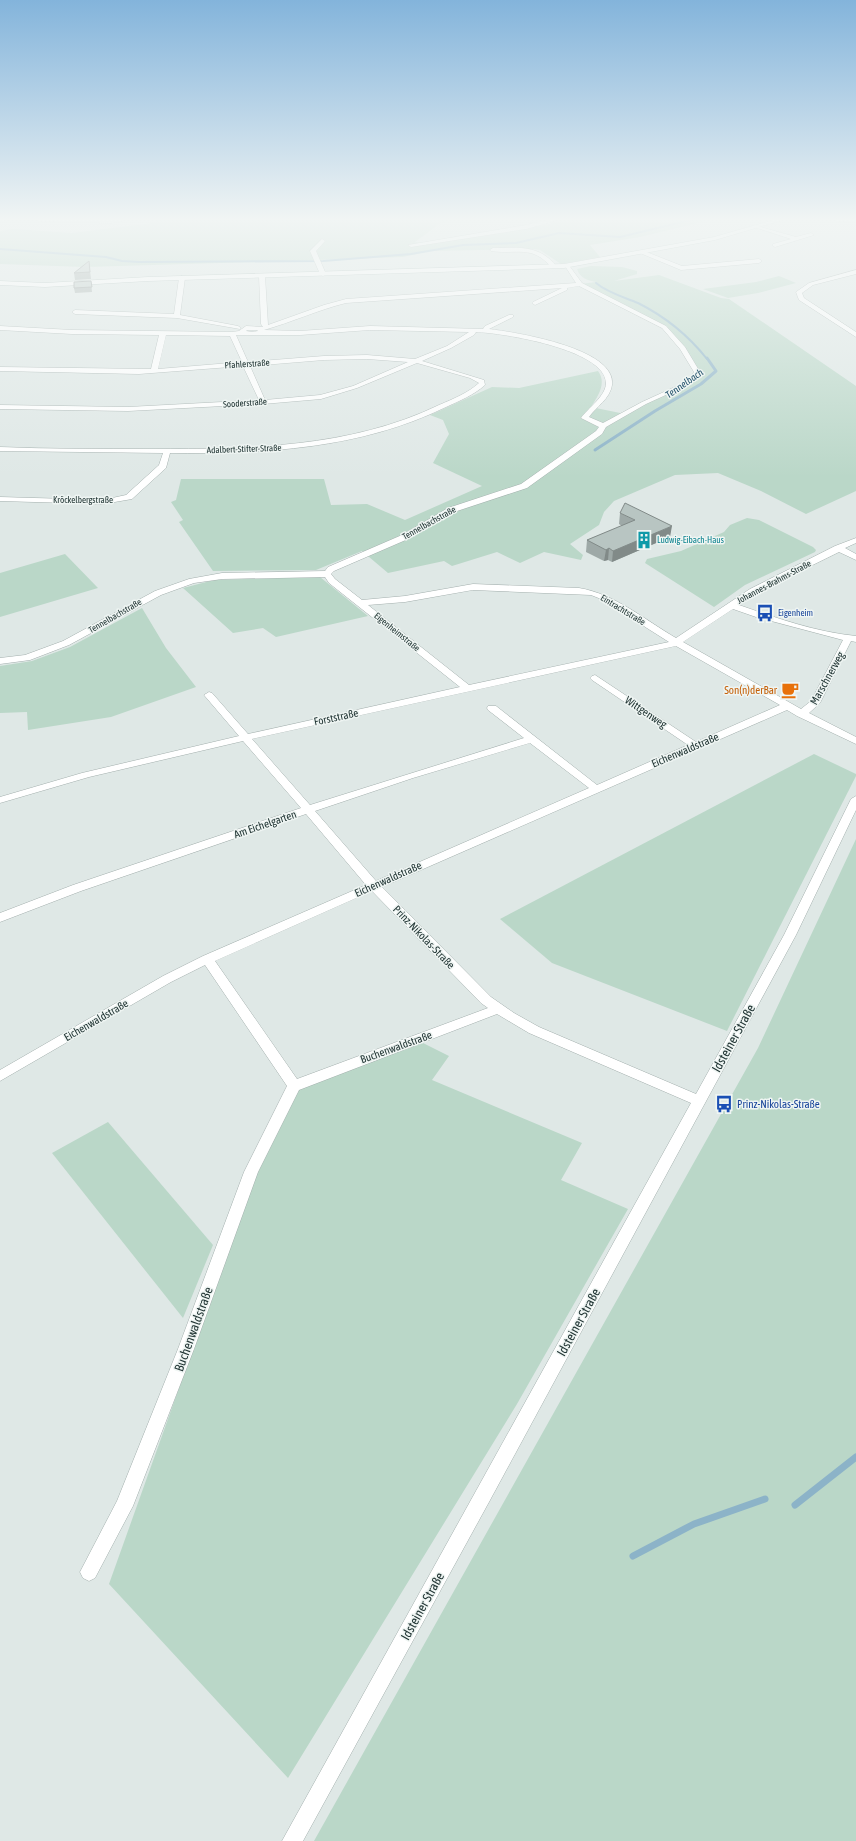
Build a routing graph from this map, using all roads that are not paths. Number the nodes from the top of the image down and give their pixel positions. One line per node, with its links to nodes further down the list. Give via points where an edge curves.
1 (178, 305): 7 (street)
2 (263, 305): 10 (street)
3 (330, 305): 10 (street)
4 (621, 305): 24 (street, Tennelbachstraße, via 664,327 697,372 696,377 690,382 644,403)
5 (810, 305): 16 (street)
6 (75, 312): 7 (street)
7 (177, 316): 12 (street)
8 (511, 316): 13 (street, via 487,327)
9 (0, 328): 14 (street, via 64,332)
10 (263, 329): 11 (street, via 300,333 365,328); 12 (street, via 250,327)
11 (473, 330): 13 (street); 17 (street, Sooderstraße, via 472,334 457,343)
12 (243, 331): 15 (street)
13 (484, 331): 24 (street, via 564,347 588,356 599,364 608,377 608,386 585,418)
14 (163, 333): 15 (street); 20 (street)
15 (232, 334): 18 (street)
16 (855, 334)
17 (416, 362): 18 (street, Pfahlerstraße, via 382,358 344,358); 21 (street, Pfahlerstraße, via 478,379 483,384); 22 (street, Sooderstraße, via 338,393)
18 (246, 364): 20 (street, Pfahlerstraße); 22 (street)
19 (0, 369): 20 (street, Pfahlerstraße, via 108,373)
20 (154, 371)
21 (478, 388): 26 (street, Adalbert-Stifter-Straße, via 416,418 340,440 254,450)
22 (263, 402): 23 (street, Sooderstraße, via 128,409)
23 (0, 407)
24 (604, 426): 31 (street, Tennelbachstraße, via 524,486 451,510 405,537 331,569)
25 (0, 449): 26 (street, Adalbert-Stifter-Straße)
26 (167, 451): 27 (street, Kröckelbergstraße, via 163,466 129,497 119,500 103,502)
27 (0, 499)
28 (856, 540): 29 (street, Johannes-Brahms-Straße)
29 (838, 548): 30 (street); 33 (street, Johannes-Brahms-Straße, via 753,591)
30 (856, 557)
31 (327, 574): 32 (street, Eigenheimstraße, via 332,581); 36 (street, Tennelbachstraße, via 222,576 192,580 158,593 54,649 27,658)
32 (362, 603): 35 (street, Eintrachtstraße, via 406,599 473,587 579,591 604,598); 38 (street, Eigenheimstraße)
33 (731, 605): 34 (street, via 759,615); 35 (street, Johannes-Brahms-Straße)
34 (852, 639): 42 (street, Marschnerweg, via 815,703)
35 (675, 643): 38 (street, Forststraße); 40 (street, Eintrachtstraße)
36 (0, 661)
37 (595, 678): 46 (street, Wittgenweg)
38 (468, 689): 43 (street, Forststraße)
39 (209, 694): 43 (street, Prinz-Nikolas-Straße)
40 (787, 706): 42 (street, Eintrachtstraße); 46 (street, Eichenwaldstraße)
41 (492, 708): 44 (street)
42 (801, 714): 45 (street, Eintrachtstraße)
43 (246, 737): 49 (street, Forststraße, via 86,775); 50 (street, Prinz-Nikolas-Straße)
44 (532, 739): 47 (street); 50 (street, Am Eichelgarten)
45 (856, 741)
46 (696, 746): 47 (street, Eichenwaldstraße)
47 (596, 789): 51 (street, Eichenwaldstraße)
48 (856, 799): 57 (street, Idsteiner Straße, via 790,936)
49 (0, 800)
50 (309, 809): 51 (street, Prinz-Nikolas-Straße); 52 (street, Am Eichelgarten)
51 (373, 885): 53 (street, Eichenwaldstraße); 54 (street, Prinz-Nikolas-Straße)
52 (0, 918)
53 (208, 959): 55 (street, Eichenwaldstraße, via 160,983); 56 (street)
54 (497, 1009): 56 (street, Buchenwaldstraße); 57 (street, Prinz-Nikolas-Straße, via 534,1030)
55 (0, 1076)
56 (294, 1086): 58 (street, Buchenwaldstraße, via 251,1172 186,1349 124,1506)
57 (699, 1101): 59 (street, Idsteiner Straße)
58 (89, 1572)
59 (292, 1841)

